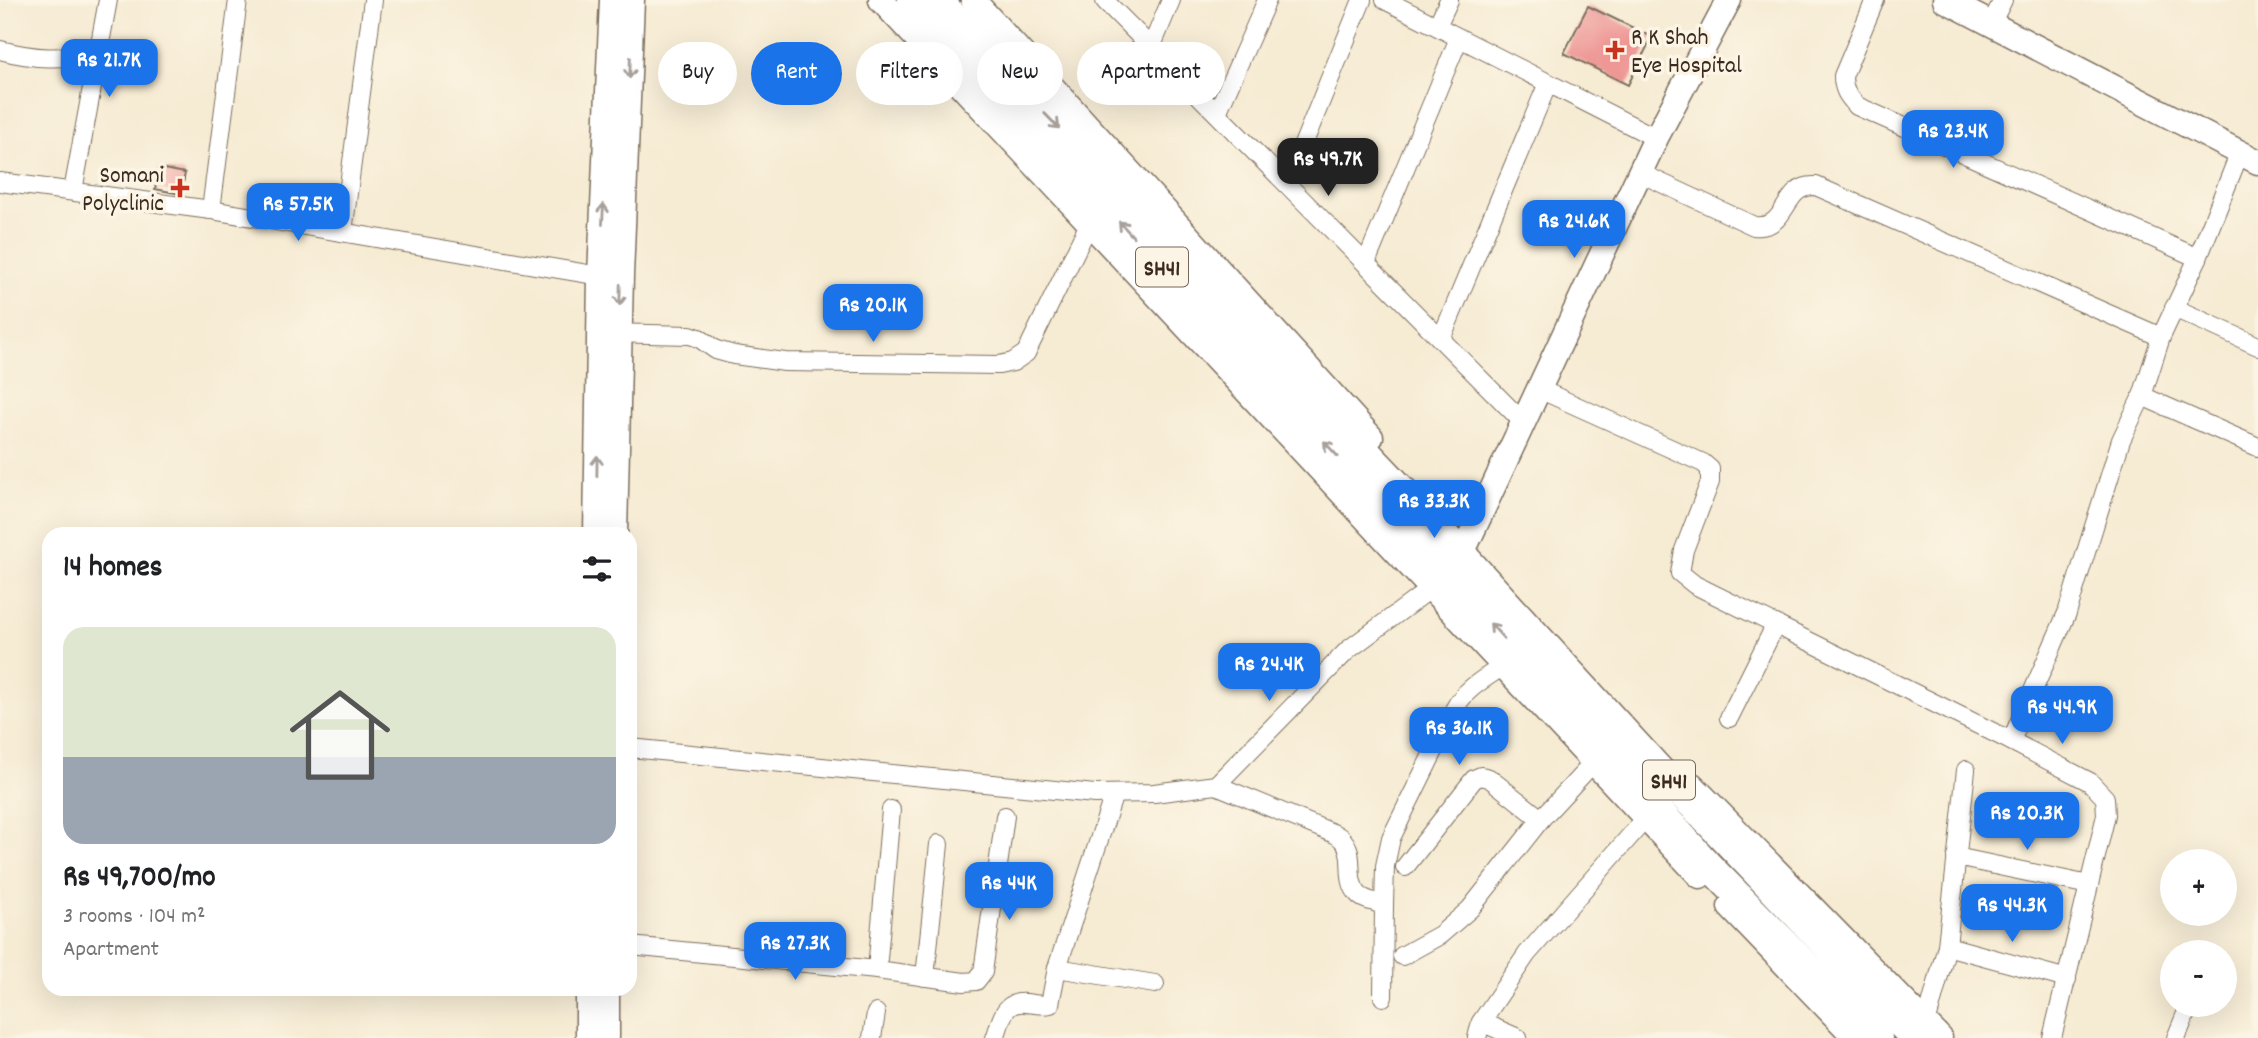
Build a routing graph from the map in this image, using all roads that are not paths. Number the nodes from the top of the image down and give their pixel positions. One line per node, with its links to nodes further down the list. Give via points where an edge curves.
1 (108, 0): 26 (street)
2 (237, 0): 36 (street)
3 (373, 0): 38 (street)
4 (612, 0): 41 (street, one-way to 4)
5 (632, 0): 43 (street, one-way to 43)
6 (881, 0): 37 (street)
7 (912, 0): 51 (main road, SH41, one-way to 7)
8 (938, 0): 51 (main road, SH41, one-way to 51)
9 (973, 0): 54 (street)
10 (1171, 0): 24 (street)
11 (1267, 0): 29 (street)
12 (1362, 0): 34 (street)
13 (1385, 0): 21 (street)
14 (1449, 0): 21 (street)
15 (1875, 0): 39 (street, via 1843,76 1846,94 1857,106)
16 (1945, 0): 20 (street)
17 (2003, 0): 20 (street)
18 (1105, 1): 23 (street)
19 (1723, 2): 30 (street)
20 (1991, 24): 31 (street)
21 (1437, 26): 22 (street)
22 (1459, 38): 27 (street); 40 (street)
23 (1145, 42)
24 (1154, 42)
25 (0, 50): 26 (street, via 30,58)
26 (98, 53): 35 (street)
27 (1548, 83): 30 (street); 45 (street)
28 (1209, 105): 29 (street)
29 (1217, 113): 34 (street)
30 (1656, 138): 32 (street)
31 (2249, 157): 39 (street)
32 (1640, 173): 44 (street, via 1764,227 1774,223 1798,189 1816,186); 47 (street)
33 (0, 182): 35 (street)
34 (1287, 184): 40 (street)
35 (73, 191): 36 (street)
36 (211, 210): 38 (street)
37 (1089, 224): 43 (street, via 1034,341 1027,353 1013,362 785,362 716,350 690,335); 55 (street)
38 (343, 232): 41 (street)
39 (2199, 258): 42 (street)
40 (1366, 263): 45 (street)
41 (600, 276): 43 (street)
42 (2174, 308): 44 (street); 46 (street)
43 (609, 333): 52 (street, one-way to 43); 53 (street)
44 (2161, 338): 48 (street)
45 (1441, 339): 49 (street)
46 (2258, 346)
47 (1539, 389): 49 (street); 56 (street, via 1710,469 1710,482 1680,573 1695,585)
48 (2142, 396): 50 (street); 59 (street, via 2121,440 2067,613)
49 (1523, 422): 54 (street)
50 (2258, 447)
51 (1420, 526): 88 (main road, SH41, via 1685,797); 95 (main road, SH41, one-way to 51, via 1709,866)
52 (596, 527)
53 (615, 527)
54 (1467, 543): 88 (street)
55 (1430, 589): 57 (street); 63 (street, via 1348,650)
56 (1776, 624): 58 (street); 59 (street)
57 (1503, 666): 61 (street); 73 (street, via 1462,695 1455,708 1391,838)
58 (1729, 718)
59 (2011, 741): 72 (street, via 2090,782 2105,798 2106,815)
60 (637, 749): 64 (street)
61 (1593, 762): 67 (street); 68 (street)
62 (1966, 770): 70 (street)
63 (1216, 785): 64 (street); 73 (street, via 1343,838 1357,893)
64 (1114, 794): 77 (street)
65 (891, 810): 78 (street)
66 (1005, 816): 79 (street, via 983,972 976,981)
67 (1541, 819): 71 (street, via 1481,776); 76 (street, via 1470,909 1440,935)
68 (1646, 819): 87 (street, via 1527,954); 94 (street)
69 (939, 845): 79 (street)
70 (1956, 857): 72 (street); 74 (street)
71 (1405, 867)
72 (2089, 885): 80 (street)
73 (1384, 905): 84 (street)
74 (1947, 946): 80 (street); 88 (street)
75 (637, 947): 78 (street)
76 (1402, 956)
77 (1057, 968): 81 (street); 92 (street, via 1050,1004 1010,1004)
78 (877, 970): 79 (street)
79 (925, 977)
80 (2067, 979): 96 (street)
81 (1155, 984)
82 (589, 996): 89 (street)
83 (607, 996): 90 (street)
84 (1383, 997)
85 (876, 1013): 91 (street)
86 (2185, 1017): 97 (street)
87 (1479, 1030): 93 (street)
88 (1927, 1033)
89 (588, 1038)
90 (607, 1038)
91 (872, 1038)
92 (995, 1038)
93 (1518, 1038)
94 (1856, 1038)
95 (1878, 1038)
96 (2052, 1038)
97 (2176, 1038)

